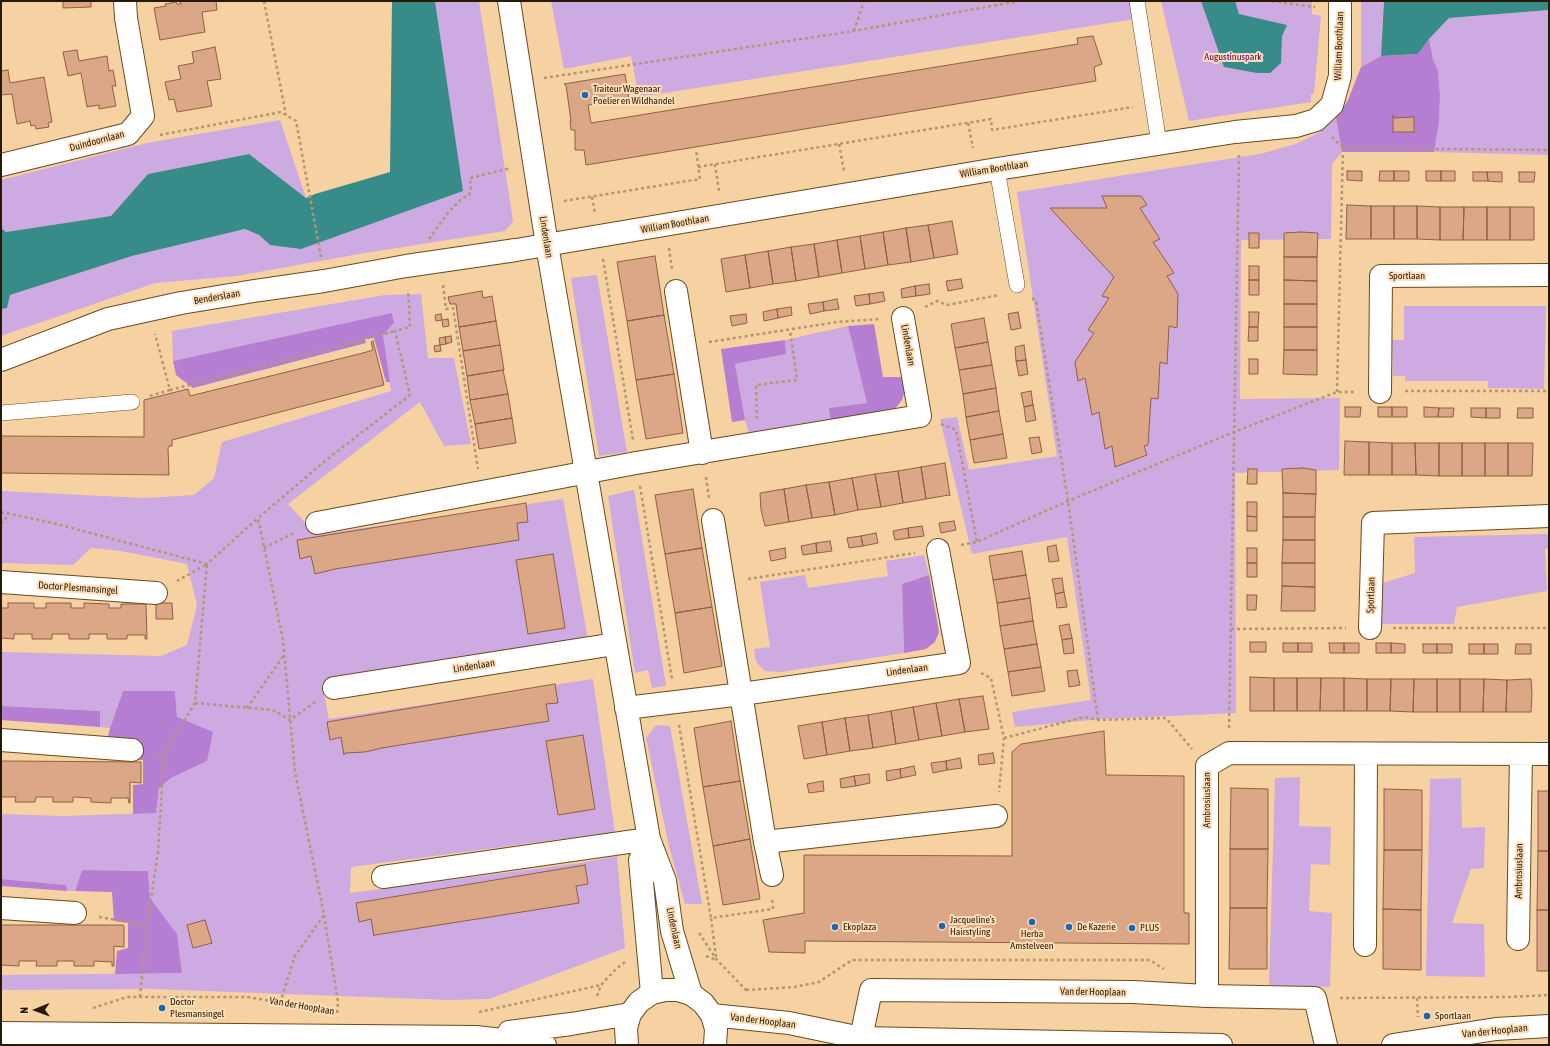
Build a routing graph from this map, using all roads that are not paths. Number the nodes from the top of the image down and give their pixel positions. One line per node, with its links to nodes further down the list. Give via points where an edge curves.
1 (125, 1): 6 (street, Duindoornlaan, via 143,116 128,134)
2 (509, 1): 8 (street, Lindenlaan)
3 (1137, 1): 5 (lane)
4 (1340, 6): 5 (street, William Boothlaan, via 1340,76 1332,104 1316,120 1296,126)
5 (1159, 144): 7 (street, William Boothlaan)
6 (1, 165)
7 (997, 169): 8 (street, William Boothlaan); 10 (lane)
8 (548, 245): 13 (street, Benderslaan, via 412,265 148,310 108,319); 18 (street, Lindenlaan)
9 (1549, 275): 14 (street, Sportlaan, via 1381,276)
10 (1017, 285)
11 (676, 291): 17 (street)
12 (903, 318): 17 (street, Lindenlaan, via 920,416)
13 (1, 360)
14 (1380, 392)
15 (132, 402): 16 (lane)
16 (1, 413)
17 (702, 453): 18 (street)
18 (586, 472): 21 (street); 26 (street, Lindenlaan)
19 (1549, 516): 25 (street, Sportlaan, via 1373,523)
20 (713, 520): 28 (street)
21 (317, 522)
22 (938, 550): 28 (street, Lindenlaan, via 959,663)
23 (1, 582): 24 (street, Doctor Plesmansingel)
24 (156, 593)
25 (1370, 628)
26 (615, 644): 27 (street, Lindenlaan); 29 (street, Lindenlaan)
27 (334, 688)
28 (742, 694): 29 (street, Lindenlaan); 37 (street)
29 (626, 708): 36 (street, Lindenlaan)
30 (1, 740): 31 (street)
31 (132, 750)
32 (1366, 754): 33 (street); 43 (street); 46 (street, Ambrosiuslaan, via 1229,753 1207,766)
33 (1522, 754): 34 (street); 42 (street, Ambrosiuslaan)
34 (1549, 754)
35 (996, 816): 37 (street)
36 (649, 839): 39 (street); 44 (street, via 640,860); 45 (street, Lindenlaan, via 665,881 672,931)
37 (765, 842): 38 (street)
38 (772, 875)
39 (382, 877)
40 (1, 908): 41 (street)
41 (75, 913)
42 (1518, 939)
43 (1365, 945)
44 (652, 994): 45 (street, via 678,990); 47 (street, via 639,1002)
45 (691, 994): 48 (street, via 703,1003)
46 (1206, 996): 53 (street, Van der Hooplaan, via 1133,992 871,990); 59 (street, Van der Hooplaan, via 1315,998)
47 (630, 1014): 51 (street); 55 (street, via 626,1028)
48 (712, 1015): 53 (street, Van der Hooplaan, via 789,1023); 56 (street, via 716,1029)
49 (1549, 1026): 60 (street, Van der Hooplaan, via 1496,1029)
50 (1, 1033): 52 (street, via 334,1035)
51 (476, 1037): 52 (street); 54 (street)
52 (426, 1041)
53 (862, 1041): 57 (street, Van der Hooplaan); 58 (street, Van der Hooplaan)
54 (545, 1045)
55 (627, 1045)
56 (715, 1045)
57 (830, 1045)
58 (1221, 1045)
59 (1326, 1045)
60 (1393, 1045)

